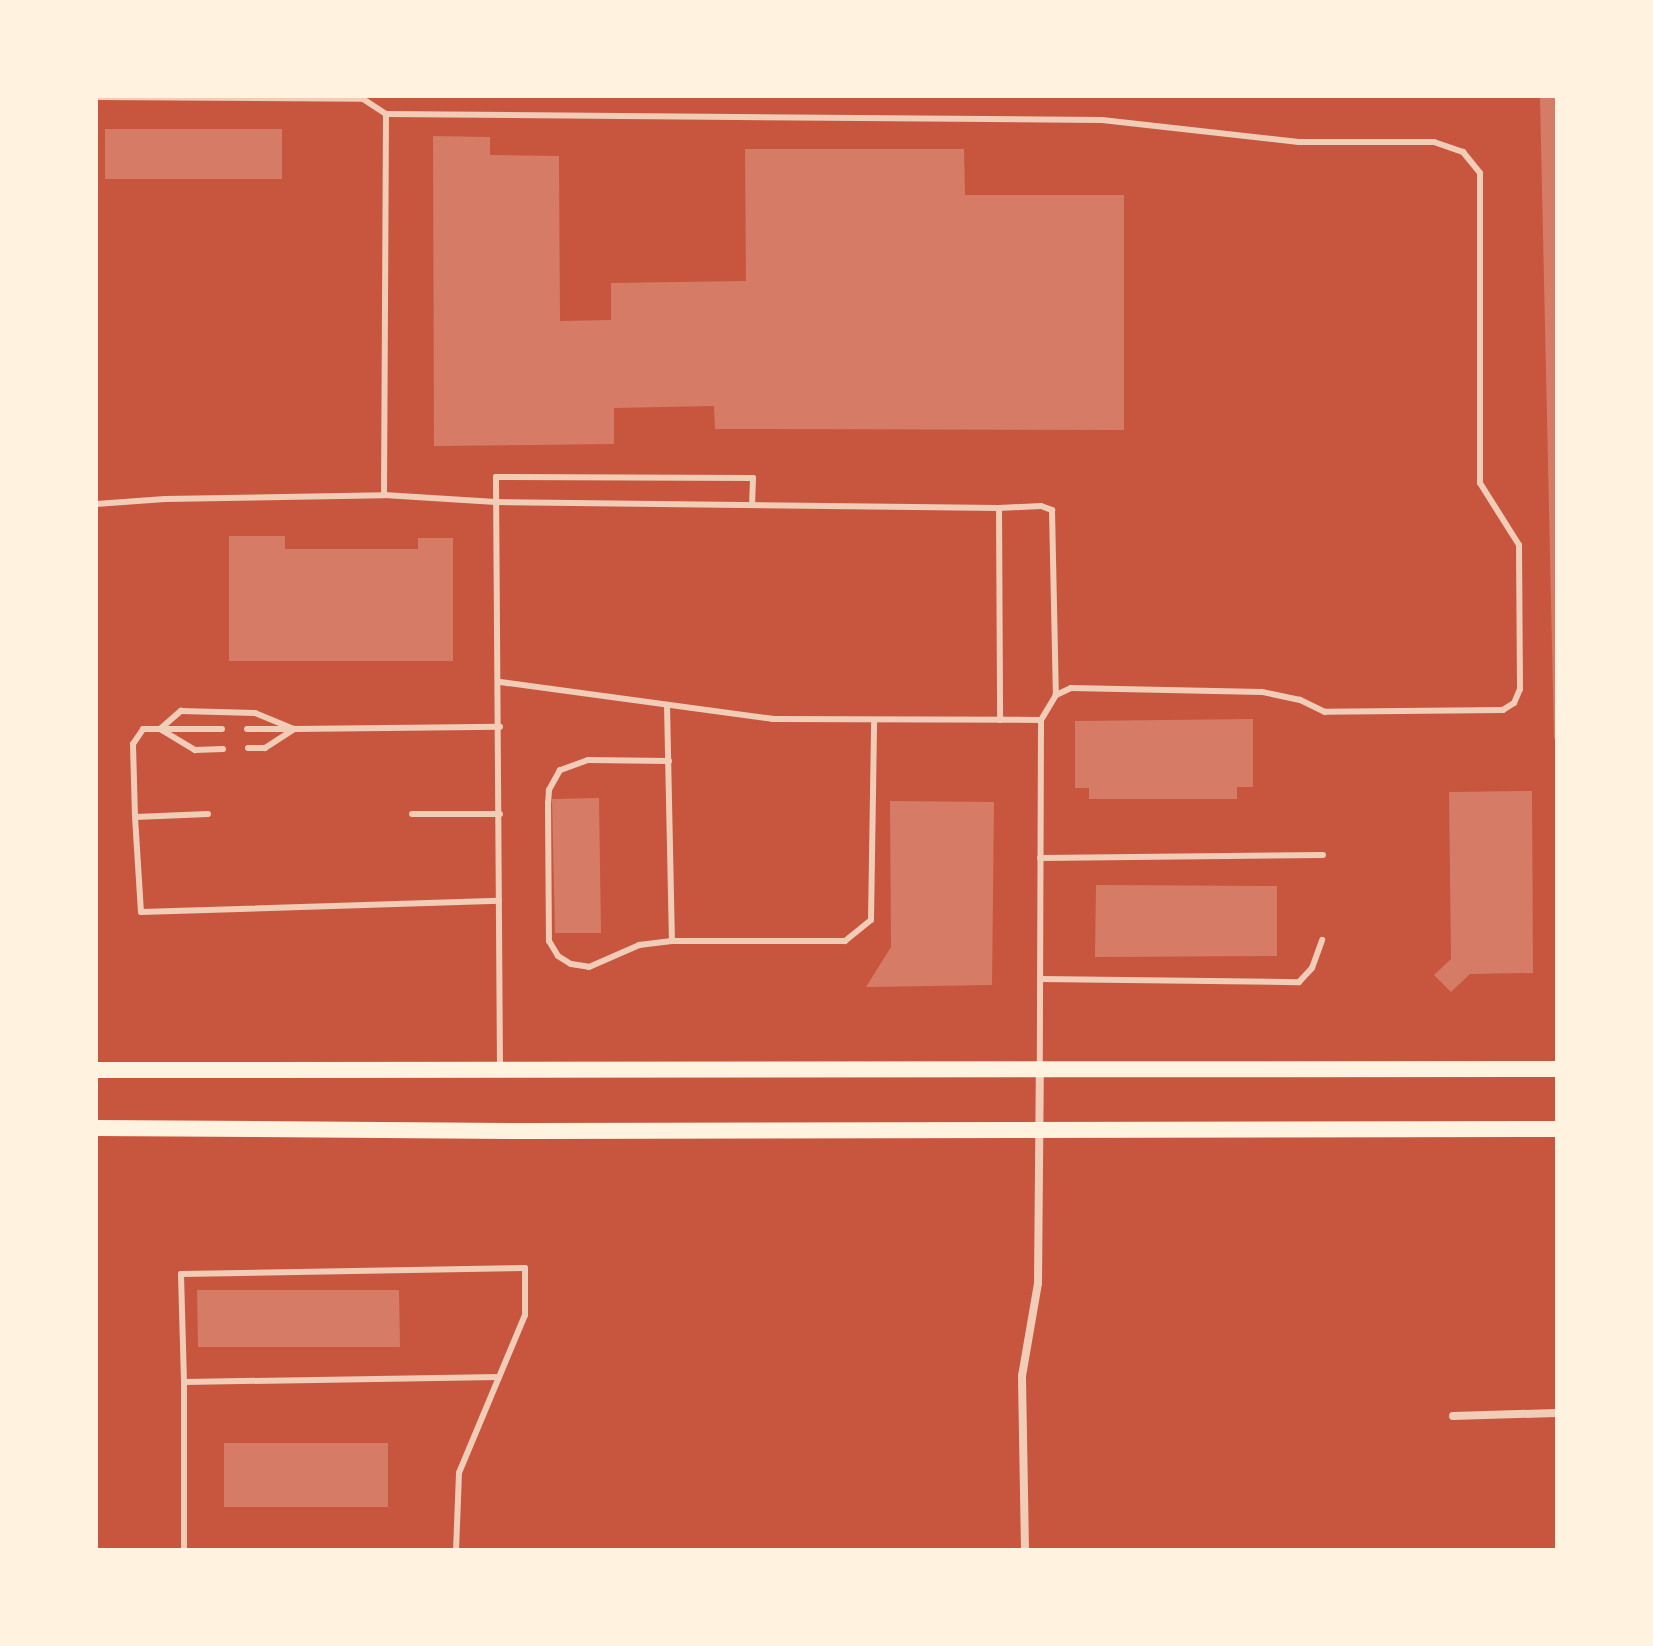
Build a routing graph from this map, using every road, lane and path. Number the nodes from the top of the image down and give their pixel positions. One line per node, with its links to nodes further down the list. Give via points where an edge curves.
1 (96, 97): 2 (lane, via 363,99)
2 (386, 114): 3 (lane); 9 (lane, via 1102,120 1299,142 1434,142 1463,152 1480,173 1480,483 1519,545 1520,689 1514,703 1503,710 1325,712 1262,692 1071,688)
3 (384, 495): 4 (lane); 5 (lane)
4 (496, 502): 6 (lane); 6 (lane, via 496,477 753,478); 8 (lane)
5 (96, 504)
6 (752, 504): 7 (lane)
7 (999, 508): 9 (lane, via 1052,510); 12 (lane)
8 (500, 682): 10 (lane); 14 (lane)
9 (1056, 695): 13 (lane)
10 (667, 705): 11 (lane, via 772,719); 21 (lane)
11 (874, 720): 12 (lane); 30 (lane, via 871,920 845,941)
12 (1000, 720): 13 (lane)
13 (1041, 720): 27 (lane)
14 (500, 727): 18 (lane); 24 (lane)
15 (160, 729): 16 (lane); 18 (lane, via 181,711 255,713); 20 (lane, via 195,750); 25 (lane, via 143,729 133,744)
16 (222, 729)
17 (247, 729): 18 (lane)
18 (294, 729): 19 (lane, via 265,748)
19 (248, 748)
20 (223, 749)
21 (669, 761): 30 (lane); 30 (lane, via 588,760 560,770 548,803 549,941 558,956 589,967 639,945)
22 (208, 814): 25 (lane)
23 (412, 814): 24 (lane)
24 (500, 814): 28 (lane)
25 (135, 817): 28 (lane, via 141,912)
26 (1323, 855): 27 (lane)
27 (1040, 858): 31 (lane)
28 (499, 901): 35 (lane)
29 (1322, 940): 31 (lane, via 1312,968 1299,982)
30 (672, 941)
31 (1040, 979): 32 (lane)
32 (1040, 1069): 33 (main road); 35 (main road); 37 (street)
33 (1557, 1069)
34 (96, 1070): 35 (main road)
35 (500, 1072)
36 (96, 1128): 37 (main road)
37 (1041, 1129): 38 (main road); 45 (street, via 1038,1283 1022,1376)
38 (1557, 1129)
39 (499, 1377): 40 (lane); 40 (lane, via 525,1315 525,1268 181,1274); 44 (lane, via 459,1473)
40 (184, 1382): 43 (lane)
41 (1557, 1413): 42 (street)
42 (1453, 1416)
43 (184, 1550)
44 (456, 1550)
45 (1025, 1550)

